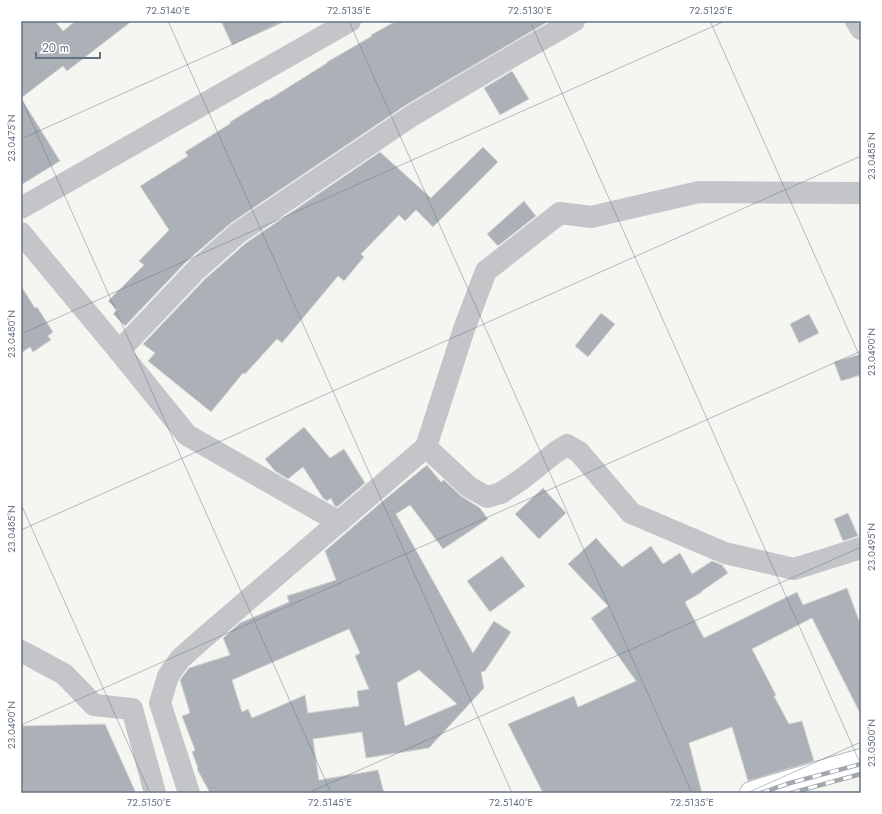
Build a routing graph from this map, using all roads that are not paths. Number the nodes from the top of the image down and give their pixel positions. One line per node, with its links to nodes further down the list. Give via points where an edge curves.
1 (350, 21): 6 (street)
2 (574, 21): 8 (street, via 414,114 238,233 196,270)
3 (856, 21): 4 (street)
4 (861, 29)
5 (861, 193): 9 (street, via 698,192 591,217 560,213 486,271 464,329)
6 (21, 208)
7 (21, 233): 8 (street)
8 (119, 352): 10 (street, via 187,436)
9 (426, 447): 10 (street); 11 (street, via 469,487 487,497 501,493 567,445 579,452 631,514 724,553 794,569)
10 (339, 522): 15 (street, via 180,659 168,676 160,703)
11 (861, 548)
12 (21, 651): 14 (street, via 64,674 94,705 132,709)
13 (861, 760): 16 (main road)
14 (155, 793)
15 (188, 793)
16 (751, 793)

